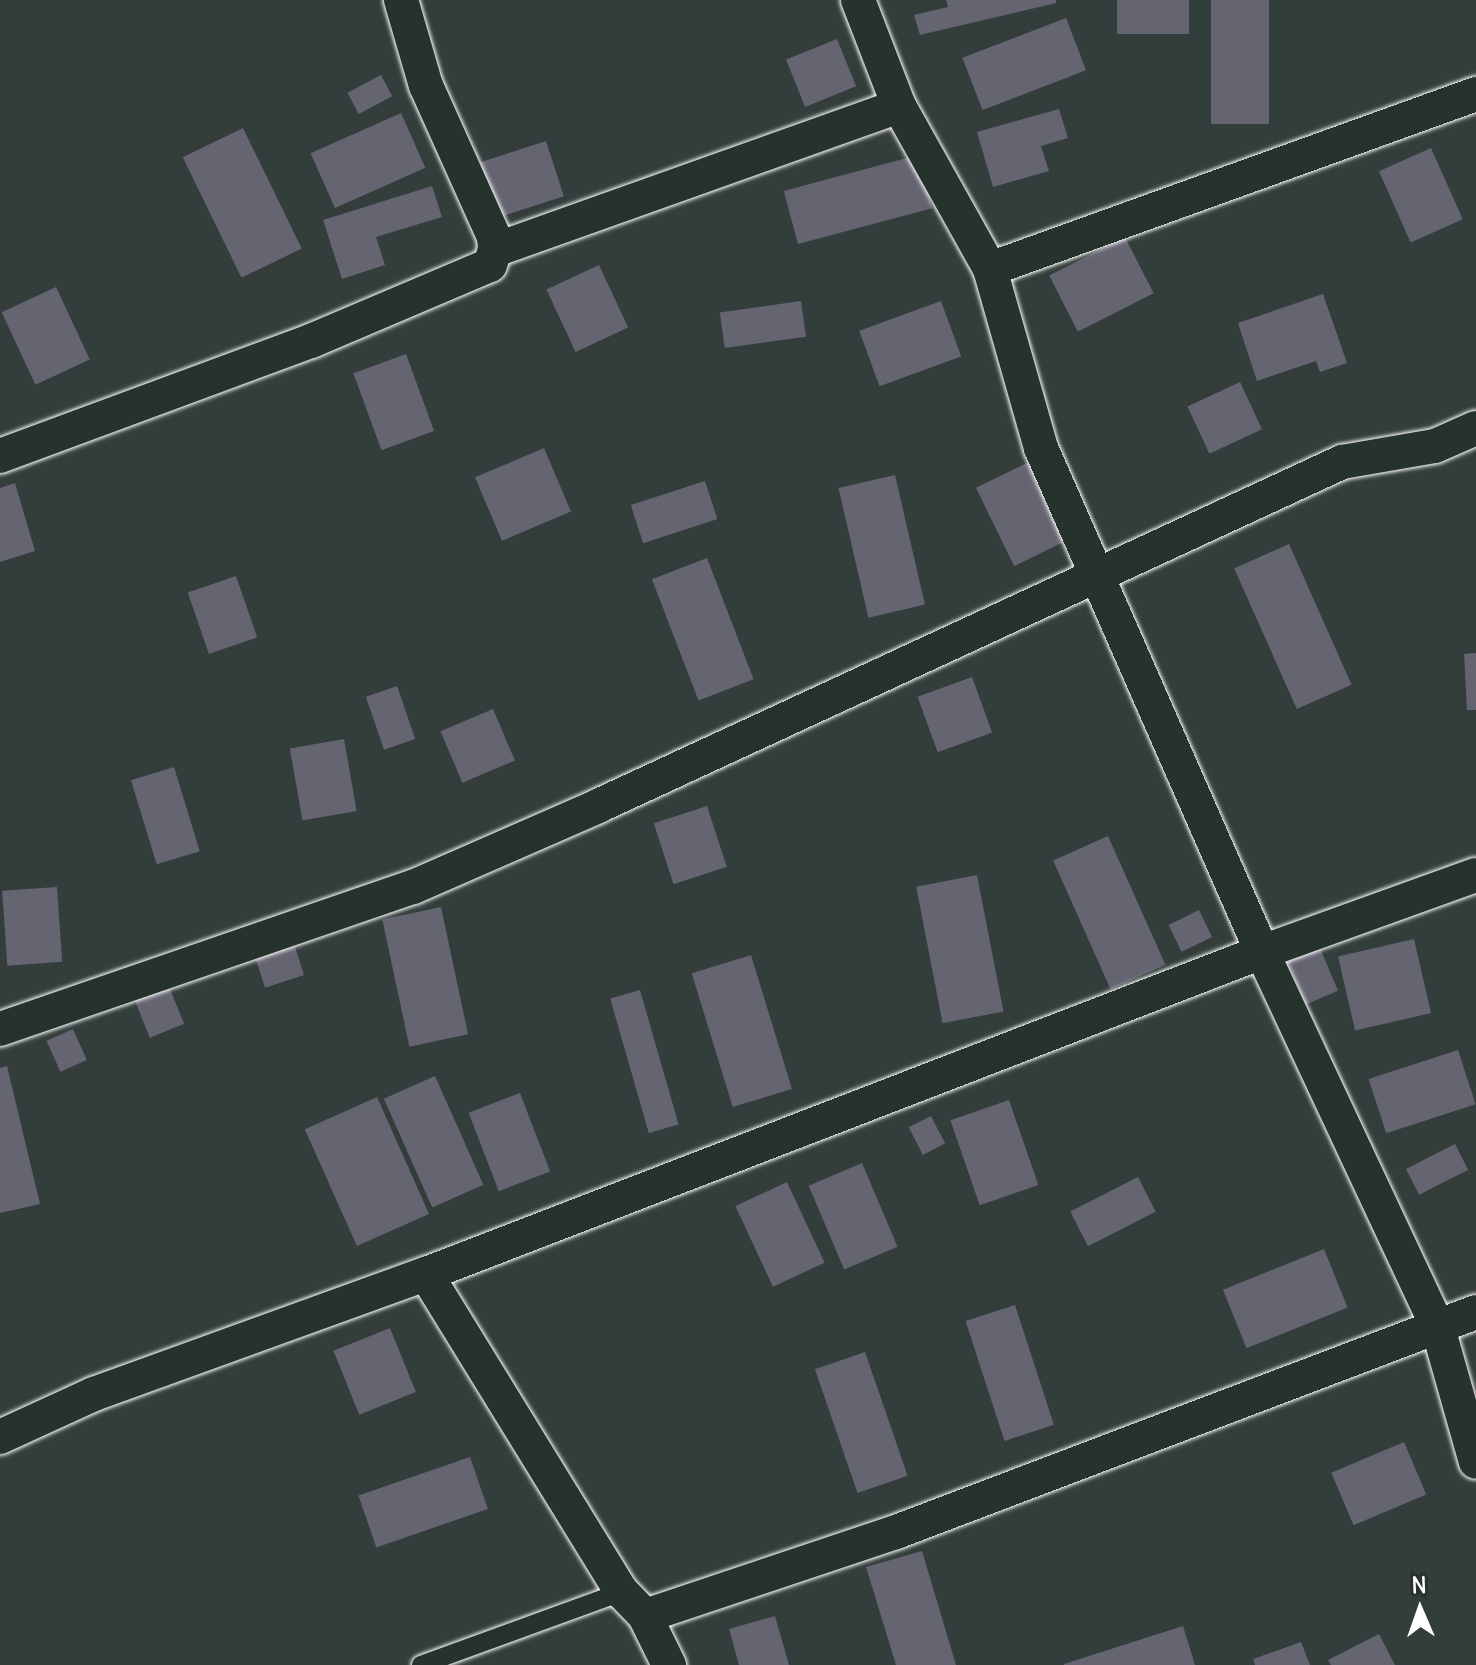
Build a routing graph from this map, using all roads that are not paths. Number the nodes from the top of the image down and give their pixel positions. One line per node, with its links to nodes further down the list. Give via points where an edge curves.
1 (401, 0): 5 (street, via 426,86 494,237)
2 (858, 0): 4 (street)
3 (1476, 94): 6 (street)
4 (899, 106): 5 (street); 6 (street)
5 (495, 250): 8 (street, via 490,265 311,341)
6 (990, 269): 9 (street, via 1041,448)
7 (1476, 428): 9 (street, via 1435,446 1342,462)
8 (0, 456)
9 (1097, 575): 11 (street); 12 (street, via 413,887)
10 (1476, 875): 11 (street)
11 (1262, 952): 13 (street); 15 (street)
12 (3, 1020)
13 (426, 1274): 16 (street, via 94,1394); 18 (street)
14 (1476, 1312): 15 (street)
15 (1438, 1328): 17 (street); 18 (street, via 896,1532)
16 (0, 1437)
17 (1476, 1462)
18 (634, 1604): 19 (lane); 20 (street)
19 (421, 1665)
20 (669, 1665)

